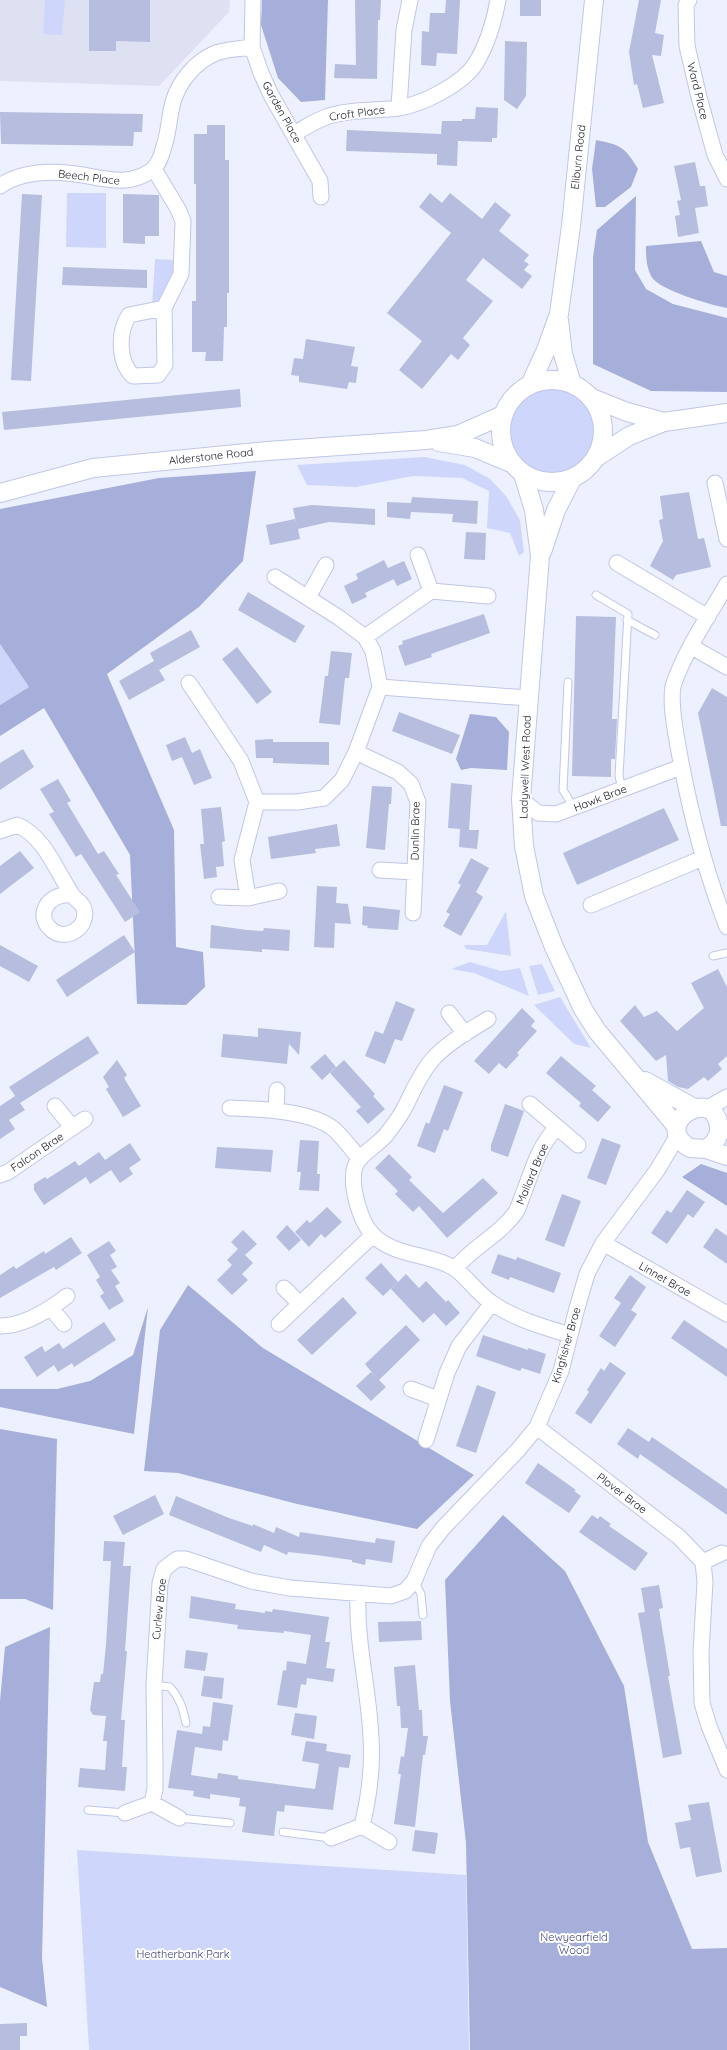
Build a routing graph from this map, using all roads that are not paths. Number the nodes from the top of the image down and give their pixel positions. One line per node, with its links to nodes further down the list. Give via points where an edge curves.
1 (252, 0): 6 (street, Garden Place)
2 (410, 0): 7 (street, Croft Place, via 404,30)
3 (498, 0): 7 (street, Croft Place, via 487,42 475,65 453,85 427,100)
4 (594, 0): 14 (street, Eliburn Road)
5 (688, 0): 10 (street, Ward Place, via 687,46 698,97 715,156)
6 (252, 47): 8 (street, Garden Place, via 271,95); 9 (street, via 216,53 193,67 178,88 166,142)
7 (399, 108): 8 (street, Croft Place, via 331,115 311,123)
8 (294, 134): 12 (street, Garden Place, via 320,182)
9 (154, 169): 11 (street, Beech Place, via 139,179 125,182 66,172 18,176); 13 (street, via 183,221 181,274)
10 (727, 179)
11 (0, 186)
12 (322, 197)
13 (164, 308): 13 (street, via 129,315 125,322 121,347 125,368 132,376 158,375 165,365)
14 (559, 314): 15 (street, Eliburn Road, via 563,354); 16 (street, Eliburn Road)
15 (572, 384): 16 (street, via 551,380); 17 (street)
16 (530, 385): 19 (street, via 513,397)
17 (592, 398): 20 (street, via 627,412); 22 (street, via 602,416 603,437)
18 (727, 413): 20 (street)
19 (503, 415): 21 (street, Alderstone Road, via 458,435); 23 (street, via 503,448)
20 (664, 422): 22 (street, via 629,436)
21 (426, 440): 23 (street, Alderstone Road, via 475,448); 26 (street, Alderstone Road, via 267,451 93,468)
22 (597, 457): 24 (street, via 586,470)
23 (517, 468): 24 (street, via 538,481 555,483); 29 (street, Ladywell West Road, via 534,510)
24 (572, 479): 29 (street, Ladywell West Road, via 556,510)
25 (715, 483): 27 (street)
26 (0, 493)
27 (727, 539)
28 (418, 555): 34 (street)
29 (540, 556): 47 (street, Ladywell West Road)
30 (617, 563): 38 (street)
31 (326, 565): 37 (street)
32 (275, 577): 37 (street)
33 (727, 584): 38 (street)
34 (431, 591): 36 (street); 41 (street)
35 (596, 595): 39 (lane, via 628,614)
36 (488, 596)
37 (308, 597): 41 (street)
38 (708, 617): 42 (street)
39 (627, 620): 40 (lane); 50 (lane, via 619,776)
40 (655, 635)
41 (365, 637): 46 (street, via 373,651)
42 (692, 647): 43 (street); 49 (street, via 674,684 673,718)
43 (727, 666)
44 (568, 682): 53 (lane, via 563,790)
45 (189, 683): 52 (street, via 241,761)
46 (380, 687): 47 (street); 48 (street)
47 (528, 698): 51 (street, Ladywell West Road)
48 (356, 752): 52 (street, via 342,780 324,798 297,802); 57 (street, Dunlin Brae, via 398,772 411,784 418,802)
49 (681, 767): 50 (street, Hawk Brae); 55 (street)
50 (622, 790): 53 (street, Hawk Brae)
51 (521, 799): 53 (street, Hawk Brae, via 538,812 556,814); 70 (street, Ladywell West Road, via 526,856 534,896 551,940 583,1009)
52 (257, 802): 61 (street, via 242,860)
53 (574, 808)
54 (0, 831): 59 (street, via 17,825 26,828 51,858)
55 (703, 858): 62 (street); 64 (street)
56 (380, 870): 57 (street, Dunlin Brae)
57 (414, 872): 63 (street, Dunlin Brae)
58 (279, 891): 61 (street)
59 (72, 896)
60 (219, 897): 61 (street)
61 (248, 898)
62 (591, 905)
63 (413, 913)
64 (727, 927)
65 (727, 953): 66 (lane)
66 (713, 956)
67 (449, 1014): 69 (street)
68 (488, 1019): 69 (street)
69 (465, 1034): 86 (street, via 432,1060 393,1126 378,1144)
70 (629, 1071): 76 (street, Ladywell West Road, via 659,1090); 82 (street, Ladywell West Road)
71 (277, 1090): 77 (street)
72 (727, 1097): 76 (street)
73 (530, 1104): 80 (street)
74 (55, 1106): 81 (street, Falcon Brae)
75 (230, 1108): 77 (street)
76 (700, 1108): 79 (street, Ladywell West Road, via 712,1112); 82 (street, via 682,1115)
77 (276, 1110): 86 (street, via 322,1121 333,1128)
78 (85, 1119): 81 (street, Falcon Brae)
79 (723, 1125): 84 (street, Ladywell West Road, via 715,1141)
80 (557, 1127): 83 (street); 91 (street, Mallard Brae, via 546,1139 535,1161 516,1211 499,1232 464,1257)
81 (72, 1128): 88 (street, Falcon Brae)
82 (677, 1131): 84 (street, Ladywell West Road, via 682,1143); 87 (street, Kingfisher Brae)
83 (578, 1145)
84 (698, 1149): 85 (street, Ladywell West Road); 87 (street, Kingfisher Brae, via 673,1158)
85 (727, 1156)
86 (360, 1158): 89 (street, via 354,1169 354,1188 363,1218)
87 (658, 1169): 90 (street, Kingfisher Brae)
88 (0, 1175)
89 (373, 1235): 91 (street, via 389,1246 442,1262); 95 (street)
90 (603, 1243): 97 (street, Linnet Brae); 101 (street, Kingfisher Brae, via 587,1274)
91 (455, 1269): 94 (street)
92 (284, 1288): 95 (street)
93 (67, 1296): 96 (street)
94 (492, 1303): 101 (street, via 525,1320); 103 (street, via 459,1346)
95 (300, 1304): 99 (street)
96 (51, 1308): 98 (street); 100 (street, via 10,1326)
97 (727, 1314)
98 (64, 1324)
99 (279, 1324)
100 (0, 1326)
101 (570, 1335): 104 (street, Kingfisher Brae, via 561,1371)
102 (411, 1389): 103 (street)
103 (438, 1399): 105 (street)
104 (537, 1427): 106 (street, Kingfisher Brae, via 514,1455); 108 (street, Plover Brae, via 679,1537)
105 (426, 1440)
106 (443, 1528): 109 (street, Curlew Brae, via 429,1546)
107 (722, 1553): 108 (street)
108 (703, 1562): 114 (street, via 705,1582 702,1703)
109 (414, 1581): 110 (street, Curlew Brae, via 405,1591 391,1596); 111 (lane, via 421,1594)
110 (358, 1594): 112 (street, Curlew Brae, via 290,1588 251,1581 186,1559 177,1559 164,1569 160,1583); 121 (street, via 357,1623 371,1737 371,1768)
111 (424, 1615)
112 (154, 1685): 113 (lane, via 170,1687 183,1708); 116 (street, Curlew Brae, via 155,1762)
113 (186, 1723)
114 (721, 1738): 115 (street)
115 (727, 1770)
116 (152, 1803): 118 (street); 119 (street)
117 (88, 1810): 118 (lane)
118 (125, 1813)
119 (179, 1818): 120 (lane)
120 (230, 1823)
121 (362, 1826): 123 (street); 124 (street)
122 (283, 1832): 123 (lane)
123 (331, 1838)
124 (389, 1842)

